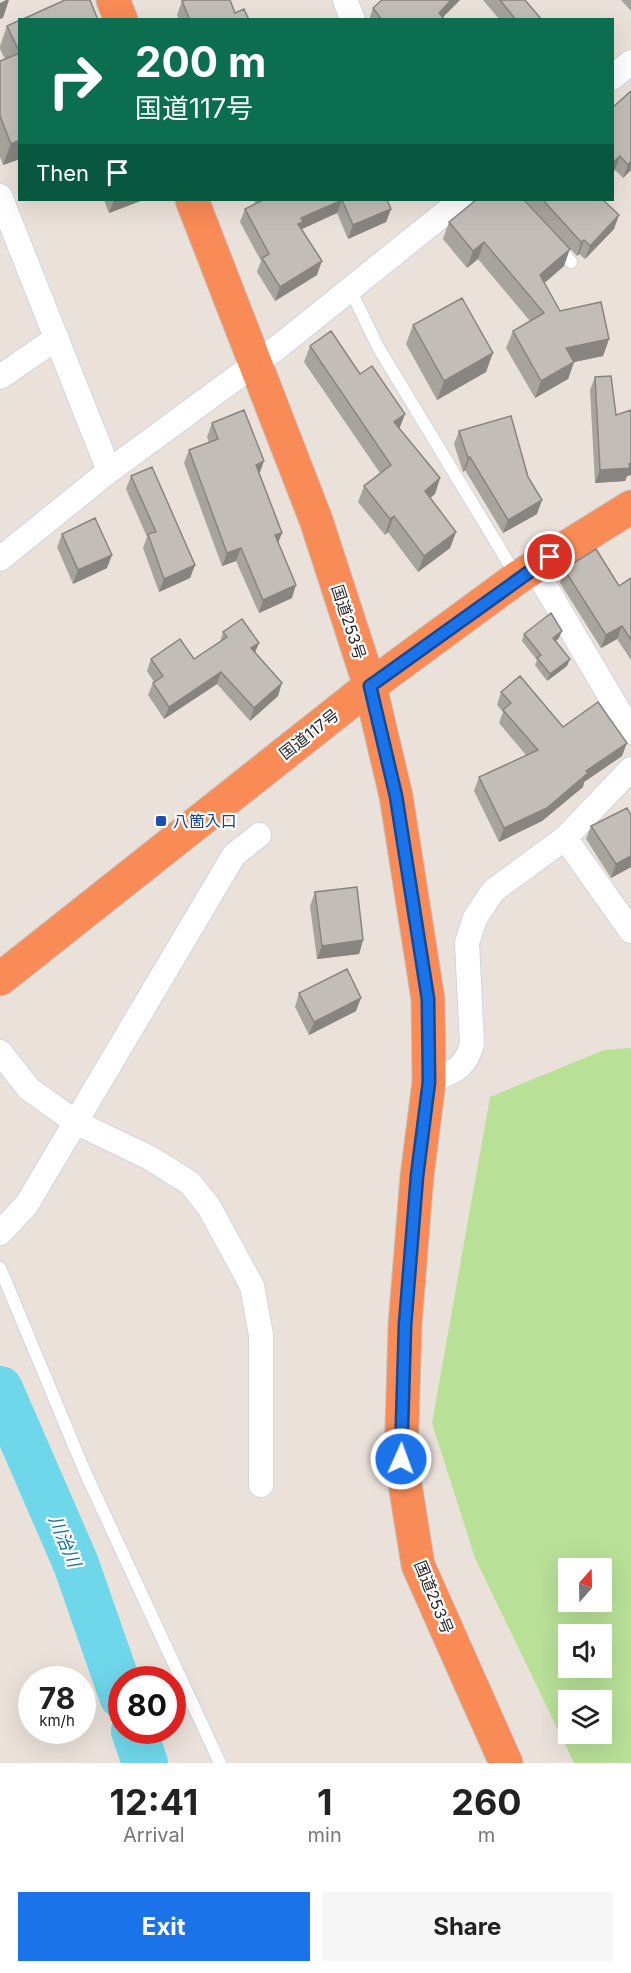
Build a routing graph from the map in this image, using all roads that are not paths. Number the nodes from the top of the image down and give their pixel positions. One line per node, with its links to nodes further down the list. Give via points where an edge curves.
1 (113, 0): 2 (highway)
2 (120, 18)
3 (631, 62): 4 (street)
4 (614, 76)
5 (0, 196): 12 (street)
6 (192, 201): 13 (highway, 国道253号)
7 (458, 201): 8 (street)
8 (435, 209): 11 (street)
9 (547, 235): 10 (lane)
10 (571, 262)
11 (350, 289): 13 (street); 18 (lane, via 378,347)
12 (57, 338): 14 (street); 15 (street)
13 (257, 362): 15 (street); 19 (highway, 国道253号, via 316,520)
14 (0, 377)
15 (109, 471): 17 (street)
16 (631, 507): 18 (highway, 国道117号)
17 (0, 559)
18 (526, 572): 19 (highway, 国道117号); 20 (street)
19 (370, 686): 25 (highway, 国道117号); 27 (highway, 国道253号, via 396,796 414,901 428,999)
20 (631, 732)
21 (631, 769): 23 (street)
22 (259, 835): 28 (street, via 234,855)
23 (565, 838): 24 (street); 27 (street, via 493,891 475,918 467,943 472,1044 467,1060 454,1071)
24 (631, 931)
25 (0, 979)
26 (0, 1052): 28 (street, via 29,1089)
27 (429, 1082): 33 (highway, 国道253号, via 405,1325 401,1459 418,1565)
28 (77, 1123): 29 (street, via 27,1204); 31 (street, via 150,1158 190,1183 209,1207 252,1286 261,1335)
29 (0, 1233)
30 (0, 1268): 32 (lane, via 85,1472)
31 (261, 1485)
32 (220, 1763)
33 (506, 1763)

